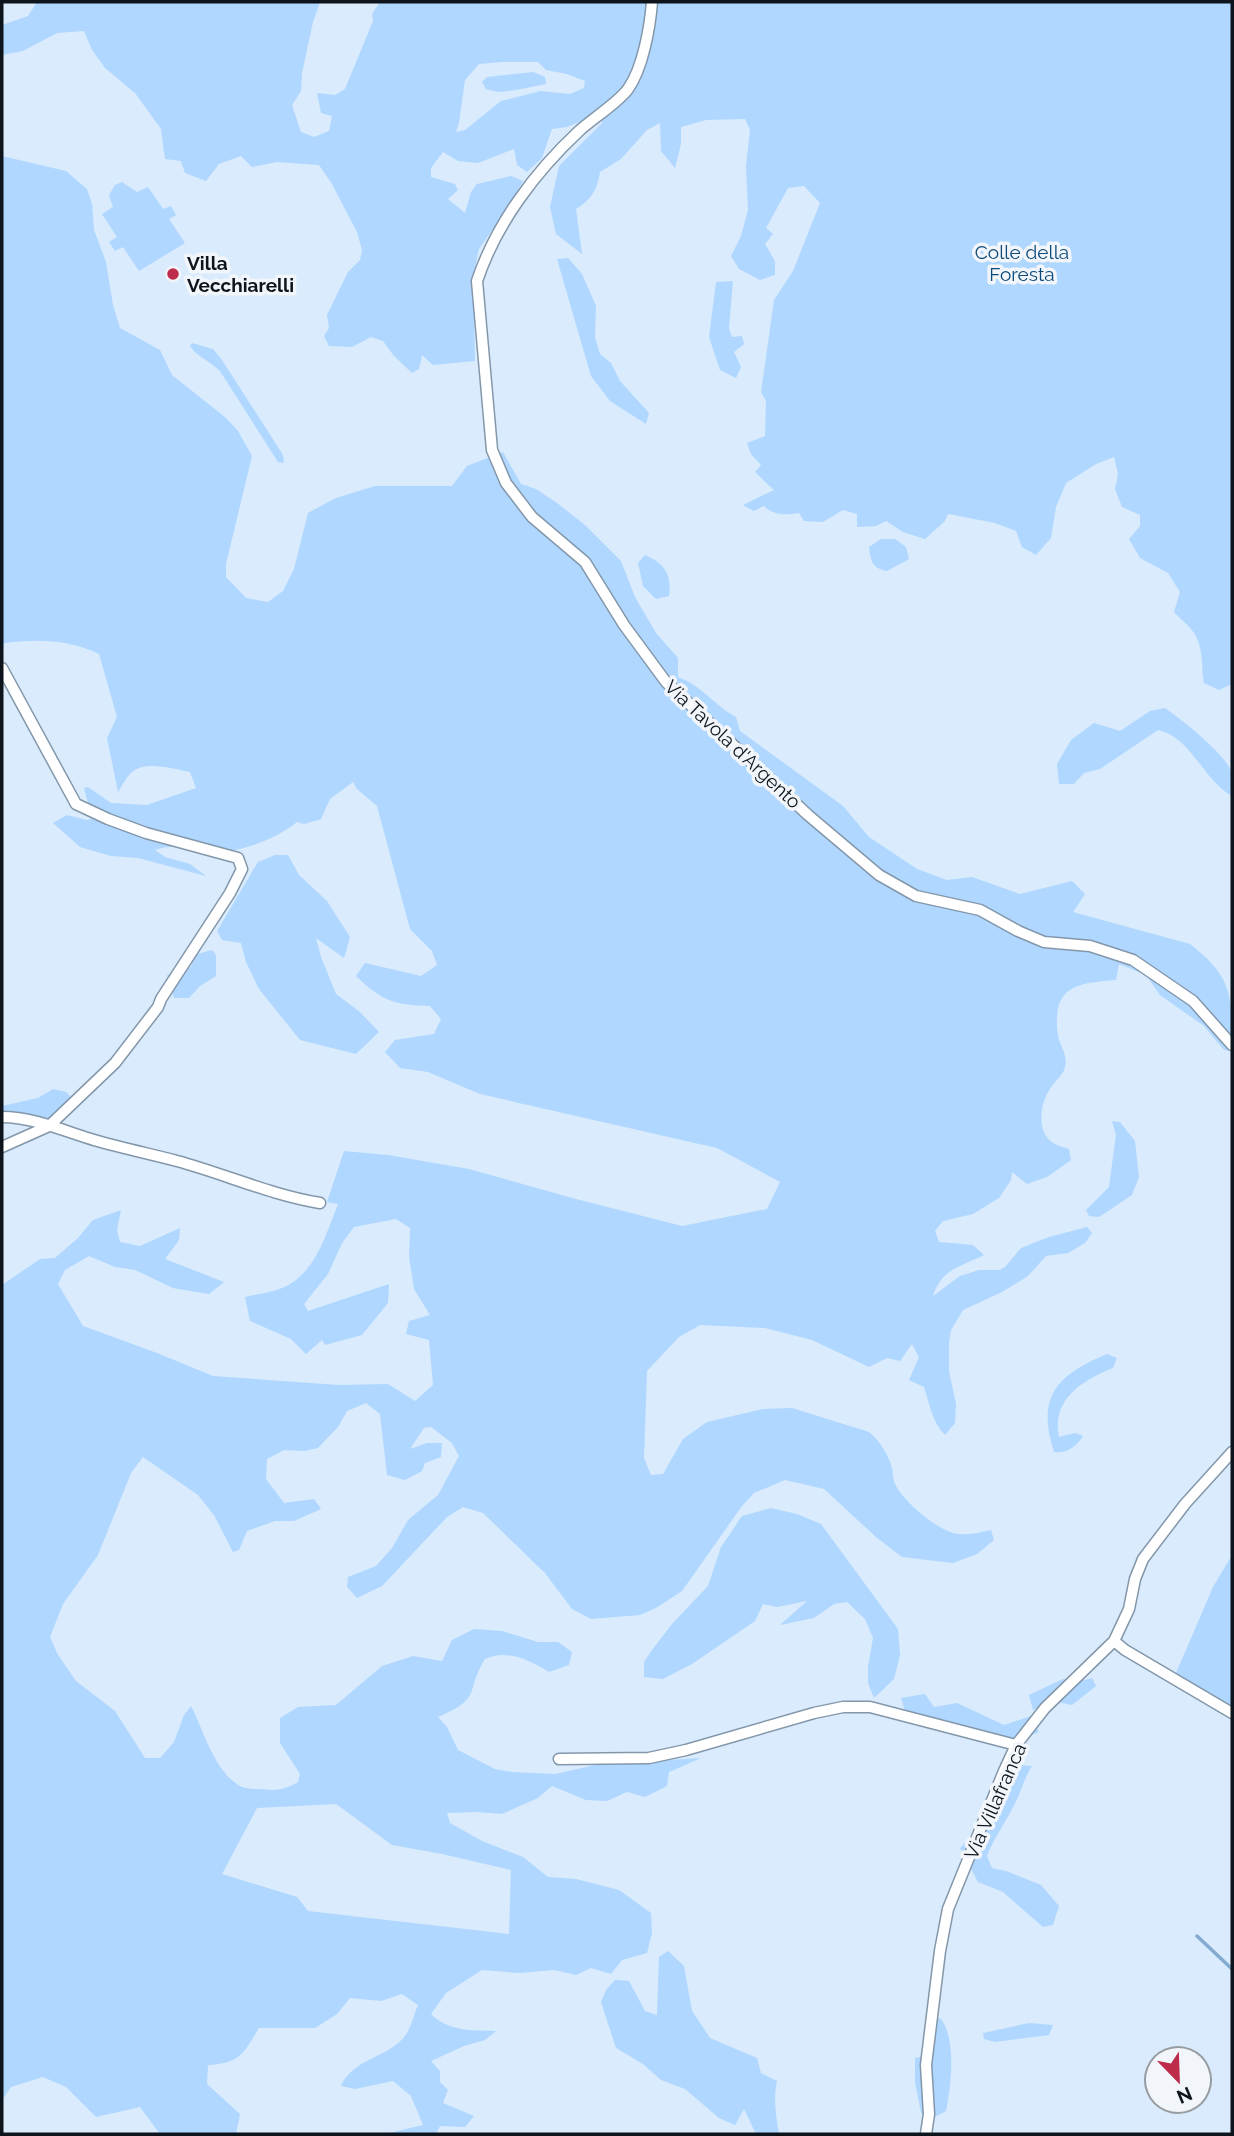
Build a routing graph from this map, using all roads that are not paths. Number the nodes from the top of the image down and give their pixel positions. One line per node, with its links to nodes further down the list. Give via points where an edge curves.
1 (652, 2): 3 (street, Via Tavola d'Argento, via 650,28 628,90 562,147 526,189 484,259 477,281 492,450 506,483 532,517 584,562 666,682 879,875 916,896 981,910 1044,942 1090,946 1133,960 1193,1001)
2 (2, 668): 5 (street, via 76,804 146,833 238,858 242,869 158,1007 115,1063)
3 (1232, 1045)
4 (2, 1117): 5 (street)
5 (49, 1126): 6 (street); 7 (street, via 289,1198)
6 (2, 1147)
7 (320, 1203)
8 (1232, 1452): 9 (street, Via Villafranca, via 1143,1559)
9 (1114, 1641): 10 (street); 11 (street, Via Villafranca, via 1045,1708)
10 (1232, 1713)
11 (1016, 1745): 12 (street, via 870,1707 844,1707 649,1758); 13 (street, Via Villafranca, via 948,1909 926,2065)
12 (559, 1759)
13 (926, 2134)

